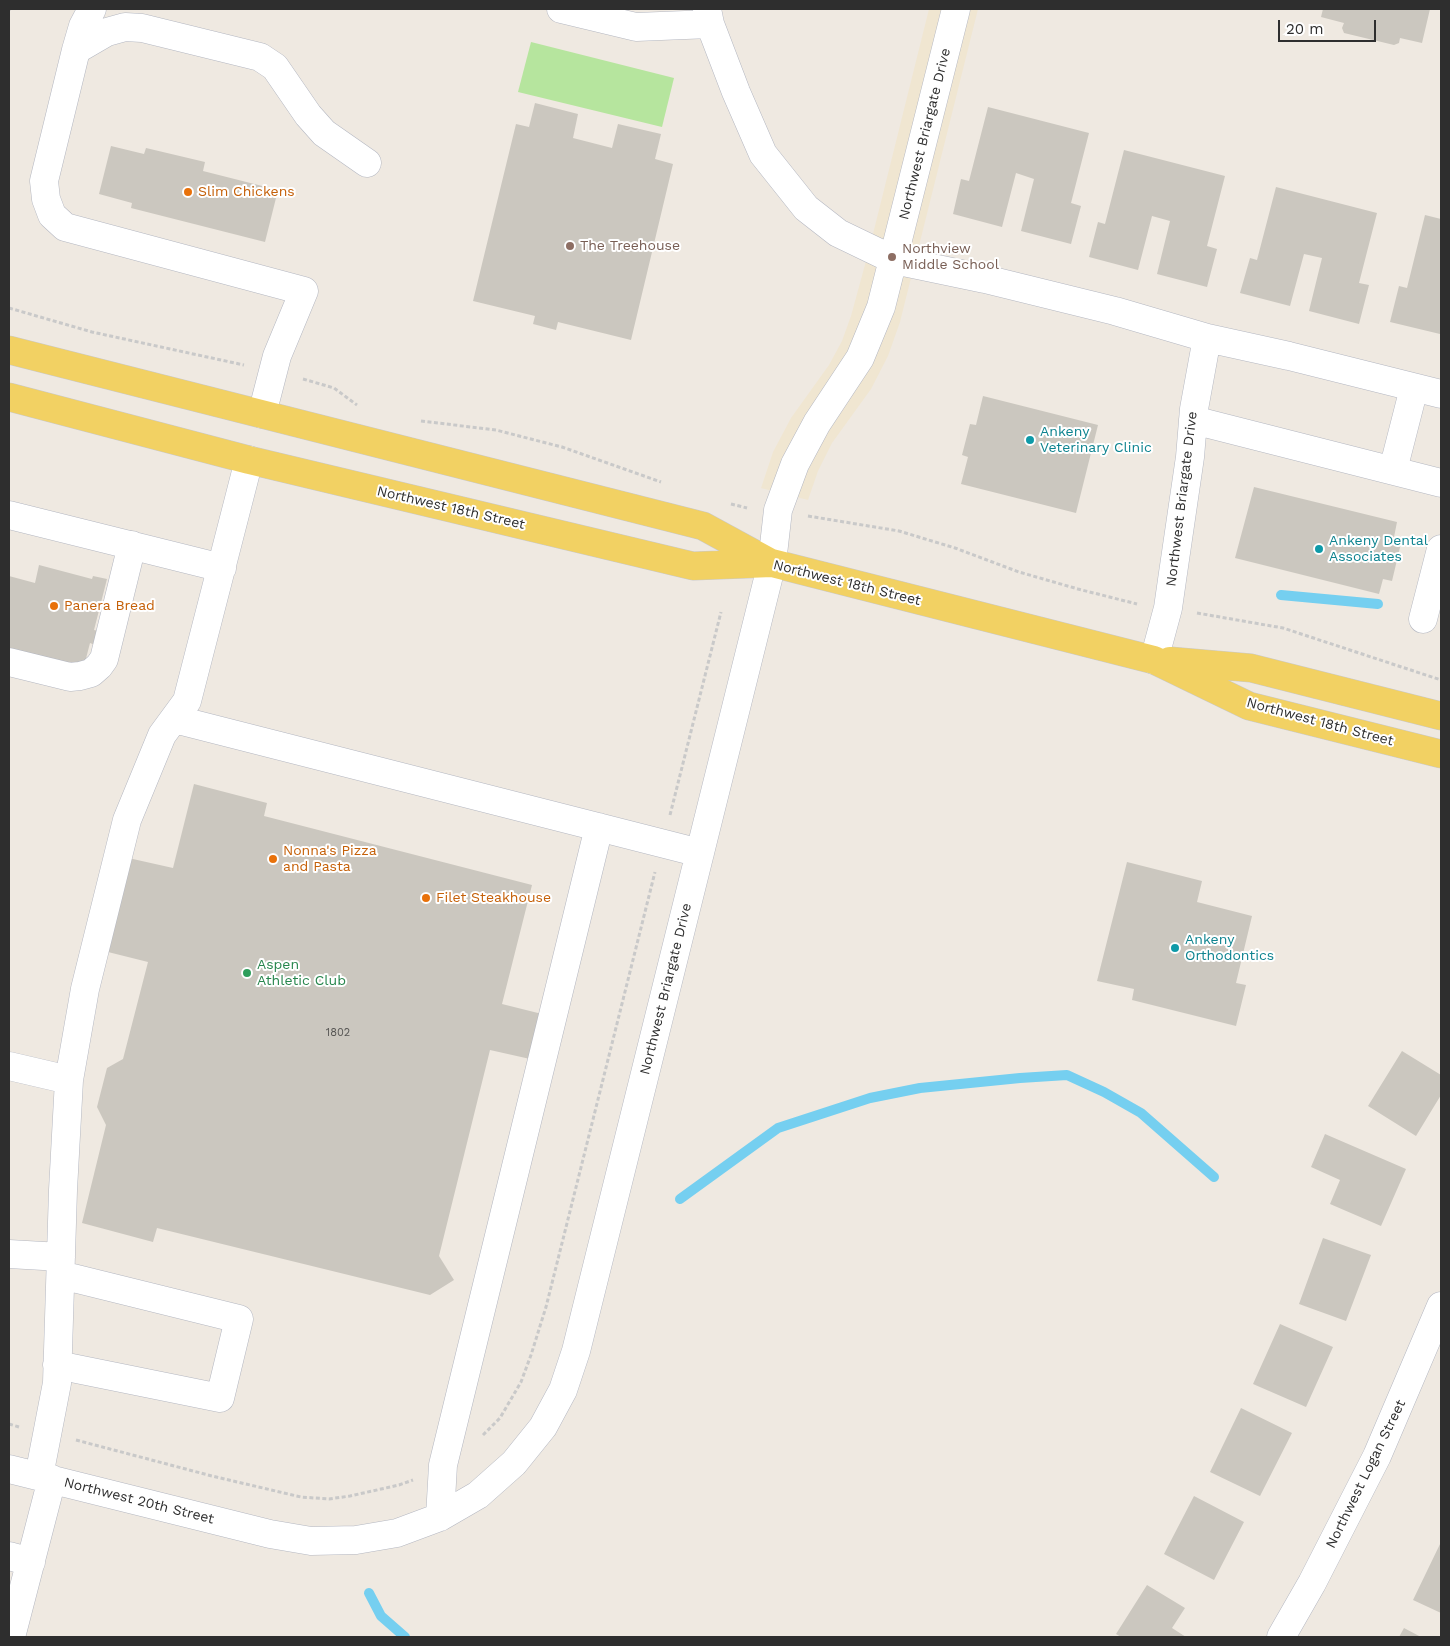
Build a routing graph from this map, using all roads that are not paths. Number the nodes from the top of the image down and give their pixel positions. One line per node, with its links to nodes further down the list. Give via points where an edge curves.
1 (92, 9): 5 (street)
2 (561, 9): 4 (street, via 636,27)
3 (956, 9): 7 (street, Northwest Briargate Drive)
4 (708, 16): 7 (street, via 736,92 764,154 806,208 831,228)
5 (76, 50): 6 (street, via 107,32 125,27 142,28 260,57 275,66 324,133); 13 (street, via 44,182 52,214 66,227 304,291 272,372)
6 (367, 163)
7 (894, 260): 8 (street, via 1115,311); 21 (street, Northwest Briargate Drive, via 881,307 860,358 817,422 795,464 778,510)
8 (1207, 338): 10 (street); 14 (street, Northwest Briargate Drive)
9 (9, 350): 13 (main road)
10 (1414, 388): 11 (street); 16 (street)
11 (1441, 394)
12 (9, 398): 15 (main road, Northwest 18th Street)
13 (262, 414): 21 (main road, via 703,526)
14 (1193, 420): 16 (street); 24 (street, Northwest Briargate Drive, via 1168,608)
15 (249, 460): 21 (main road, Northwest 18th Street, via 693,566); 22 (street)
16 (1393, 470): 17 (street)
17 (1441, 483)
18 (9, 515): 19 (street)
19 (132, 545): 22 (street); 25 (street, via 104,659 99,666 91,673 70,677)
20 (1441, 549): 23 (street)
21 (772, 563): 24 (main road, Northwest 18th Street); 30 (street, Northwest Briargate Drive)
22 (222, 568): 27 (street, via 187,701)
23 (1423, 619)
24 (1154, 660): 26 (main road, via 1251,668); 28 (main road, Northwest 18th Street, via 1249,706)
25 (9, 662)
26 (1441, 716)
27 (174, 720): 29 (street); 32 (street, via 162,735 127,820 85,989)
28 (1441, 754)
29 (599, 827): 30 (street); 39 (street, via 443,1465)
30 (700, 853): 39 (street, Northwest Briargate Drive, via 576,1351 563,1390 542,1427 514,1463 478,1495)
31 (9, 1066): 32 (street)
32 (69, 1080): 34 (street)
33 (9, 1254): 34 (street)
34 (61, 1266): 36 (street); 36 (street, via 239,1320 220,1398)
35 (1441, 1306): 43 (street, Northwest Logan Street, via 1377,1456)
36 (57, 1365): 38 (street)
37 (9, 1469): 38 (street, Northwest 20th Street)
38 (46, 1478): 40 (street, Northwest 20th Street); 41 (street)
39 (440, 1517): 40 (street, Northwest Briargate Drive, via 397,1533 356,1540 311,1541)
40 (270, 1534)
41 (20, 1560): 42 (street)
42 (11, 1637)
43 (1281, 1637)

